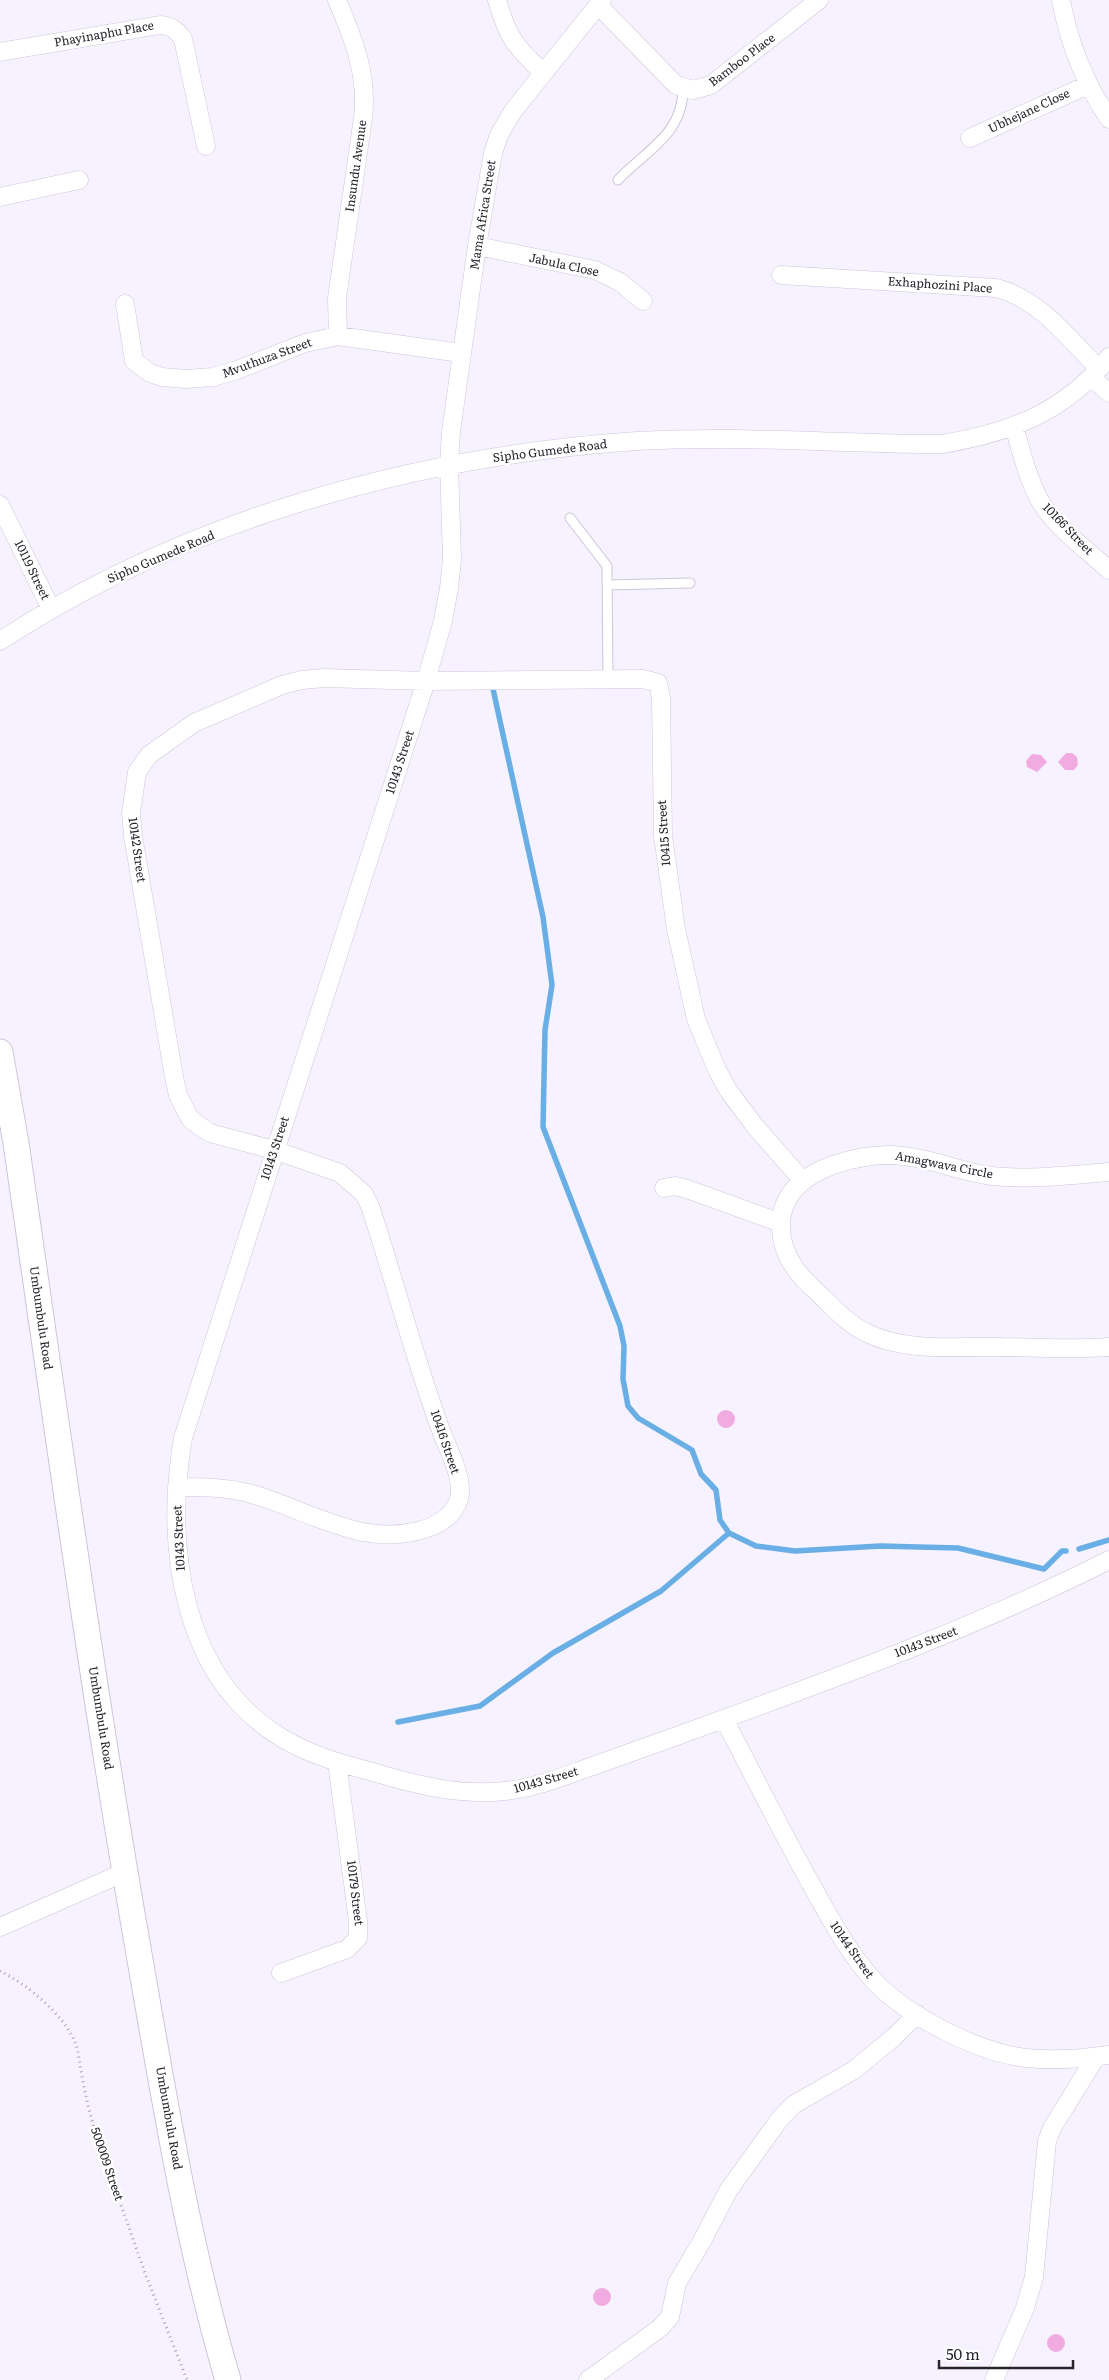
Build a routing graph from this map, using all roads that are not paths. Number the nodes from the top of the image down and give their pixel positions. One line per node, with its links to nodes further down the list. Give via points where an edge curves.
1 (337, 0): 20 (street, Insundu Avenue, via 355,43 365,88 337,298)
2 (497, 0): 7 (street, via 512,41)
3 (819, 0): 9 (street, Bamboo Place, via 711,84 693,90)
4 (1061, 0): 8 (street, via 1071,44)
5 (600, 3): 7 (street, Mama Africa Street); 9 (street, via 668,77)
6 (0, 52): 12 (street, Phayinaphu Place, via 160,25 170,26 183,39)
7 (543, 73): 16 (street, Mama Africa Street, via 499,135 488,176)
8 (1088, 84): 10 (street); 11 (street, Ubhejane Close)
9 (683, 88): 14 (lane, via 680,116 664,140)
10 (1109, 119)
11 (970, 138)
12 (206, 146)
13 (79, 180): 15 (street)
14 (618, 180)
15 (0, 197)
16 (477, 246): 18 (street, Jabula Close, via 595,270 620,282); 21 (street, Mama Africa Street)
17 (781, 275): 22 (street, Exhaphozini Place, via 996,288 1010,292 1035,306)
18 (643, 301)
19 (125, 304): 20 (street, Mvuthuza Street, via 134,361 162,377 213,377 305,343)
20 (338, 336): 21 (street, Mvuthuza Street)
21 (461, 353): 25 (street, Mama Africa Street)
22 (1100, 367): 23 (street, Exhaphozini Place); 24 (street, Sipho Gumede Road, via 1063,402)
23 (1109, 393)
24 (1014, 426): 25 (street, Sipho Gumede Road, via 996,434 942,444 730,439 638,441); 28 (street, 10166 Street, via 1025,466 1040,501)
25 (449, 464): 31 (street, Sipho Gumede Road, via 291,505 118,574); 34 (street, 10143 Street, via 452,559 443,621)
26 (0, 505): 31 (street, 10119 Street)
27 (570, 518): 30 (lane, via 606,564)
28 (1109, 570)
29 (690, 583): 30 (lane)
30 (608, 585): 33 (lane)
31 (51, 609): 32 (street, Sipho Gumede Road)
32 (0, 641)
33 (608, 679): 34 (street, 10415 Street); 38 (street, 10415 Street, via 653,680 661,690 663,836 676,929 696,1019 728,1090 754,1126)
34 (426, 681): 36 (street, 10143 Street); 36 (street, 10142 Street, via 324,678 282,685 194,723 148,755 137,772 131,813 133,836 178,1094 198,1127)
35 (0, 1052): 46 (main road, Umbumbulu Road)
36 (274, 1150): 42 (street, 10143 Street, via 183,1438); 42 (street, 10416 Street, via 340,1173 364,1194 403,1307 432,1409 455,1468 459,1497 454,1510 430,1527 410,1533 388,1534 363,1532 243,1492)
37 (1109, 1172): 38 (street, Amagwava Circle, via 992,1176 918,1158 885,1155 834,1165)
38 (802, 1180): 40 (street, via 784,1206)
39 (664, 1188): 40 (street, via 687,1189)
40 (781, 1222): 41 (street, via 784,1251 807,1284 851,1323 881,1339 927,1346)
41 (1109, 1347)
42 (177, 1487): 45 (street, 10143 Street, via 176,1528 181,1582 195,1633 209,1661 238,1702 260,1722 281,1738)
43 (1109, 1560): 44 (street, 10143 Street, via 983,1620)
44 (724, 1719): 45 (street, 10143 Street, via 554,1780 504,1791 446,1790); 49 (street, 10144 Street, via 785,1837 847,1946 876,1983)
45 (337, 1762): 48 (street, 10179 Street, via 358,1938 347,1948)
46 (125, 1872): 47 (street); 51 (main road, Umbumbulu Road, via 191,2236)
47 (0, 1927)
48 (281, 1973)
49 (917, 2014): 50 (street, 10144 Street, via 1004,2054 1054,2060); 52 (street, via 860,2065 832,2085 793,2105 779,2120 728,2191 683,2270 677,2282 670,2317 660,2328)
50 (1103, 2056): 53 (street, via 1052,2128 1047,2141 1034,2277 1025,2308)
51 (228, 2380)
52 (588, 2380)
53 (994, 2380)

